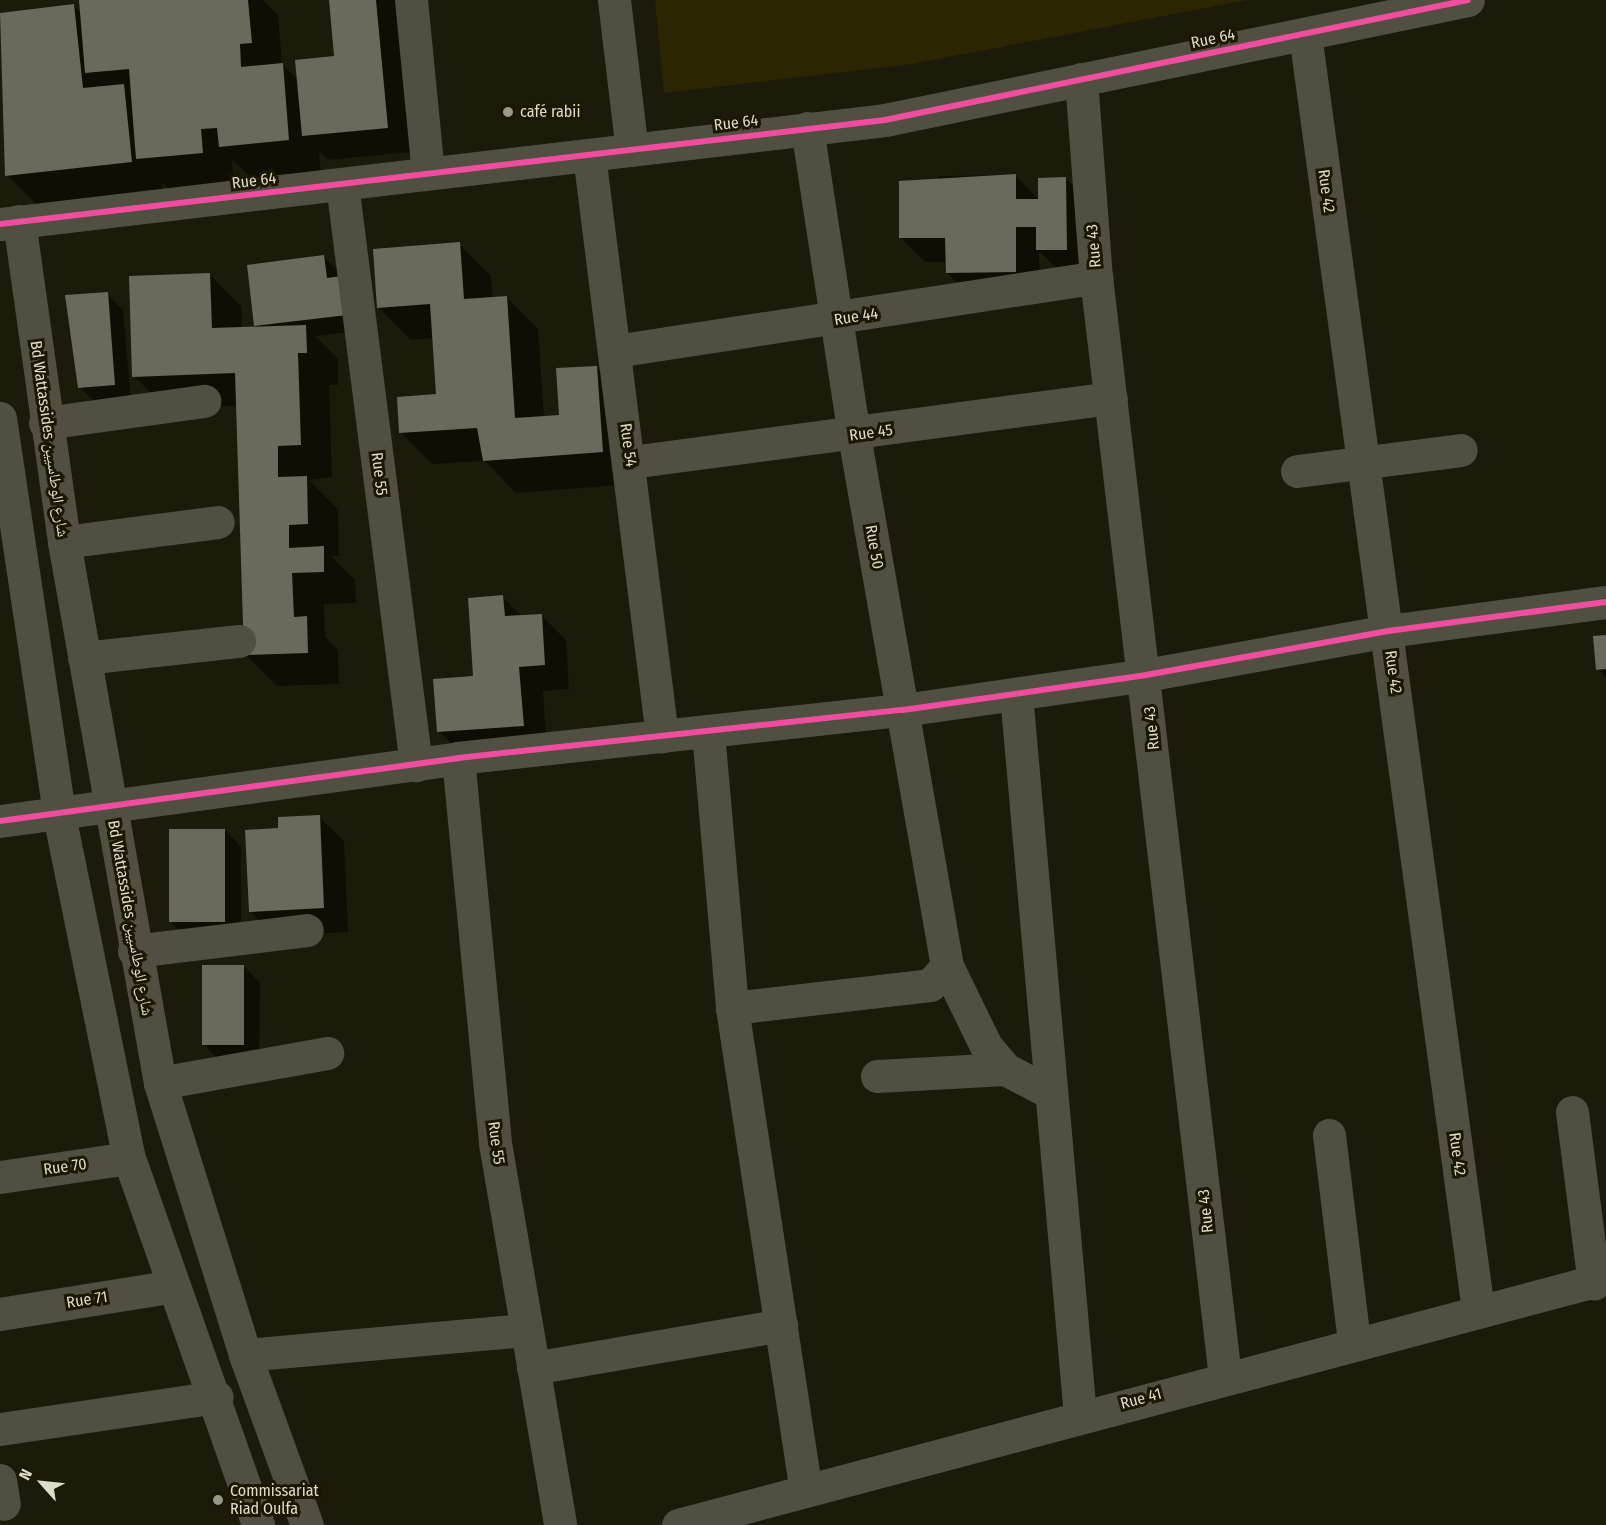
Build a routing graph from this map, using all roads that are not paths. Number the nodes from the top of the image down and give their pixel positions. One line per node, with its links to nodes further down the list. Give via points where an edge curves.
1 (411, 0): 9 (street)
2 (614, 0): 7 (street)
3 (1467, 0): 4 (street, Rue 64)
4 (1305, 33): 5 (street, Rue 64); 22 (street, Rue 42)
5 (1081, 79): 6 (street, Rue 64, via 885,120); 12 (street, Rue 43)
6 (807, 128): 7 (street, Rue 64); 13 (street, Rue 50)
7 (632, 150): 8 (street, Rue 64)
8 (589, 155): 9 (street, Rue 64); 14 (street, Rue 54)
9 (428, 173): 10 (street, Rue 64)
10 (342, 184): 11 (street, Rue 64); 37 (street, Rue 55)
11 (6, 214): 18 (street, Bd Wattassides شارع الوطاسيين)
12 (1096, 277): 13 (street, Rue 44); 15 (street, Rue 43)
13 (839, 320): 14 (street, Rue 44); 19 (street, Rue 50)
14 (615, 351): 21 (street, Rue 54)
15 (1111, 398): 19 (street, Rue 45); 31 (street, Rue 43)
16 (204, 401): 18 (street)
17 (0, 418): 24 (street)
18 (45, 423): 26 (street, Bd Wattassides شارع الوطاسيين)
19 (854, 435): 21 (street, Rue 45); 33 (street, Rue 50)
20 (1461, 450): 22 (street)
21 (631, 462): 35 (street, Rue 54)
22 (1362, 464): 23 (street); 28 (street, Rue 42)
23 (1297, 471)
24 (3, 475): 39 (street)
25 (218, 522): 26 (street)
26 (64, 542): 30 (street, Bd Wattassides شارع الوطاسيين)
27 (1606, 602): 28 (street)
28 (1388, 631): 31 (street); 56 (street, Rue 42)
29 (239, 641): 30 (street)
30 (84, 658): 38 (street, Bd Wattassides شارع الوطاسيين)
31 (1146, 675): 32 (street); 63 (street, Rue 43)
32 (1016, 694): 33 (street); 49 (street)
33 (903, 710): 34 (street); 43 (street, Rue 50)
34 (708, 732): 35 (street); 44 (street)
35 (662, 736): 36 (street)
36 (459, 758): 37 (street); 59 (street, Rue 55, via 495,1143)
37 (416, 765): 38 (street)
38 (111, 807): 39 (street); 42 (street, Bd Wattassides شارع الوطاسيين)
39 (59, 815): 40 (street); 52 (street)
40 (0, 821)
41 (307, 930): 42 (street)
42 (134, 951): 48 (street, Bd Wattassides شارع الوطاسيين)
43 (947, 966): 44 (street, via 930,985); 46 (street, Rue 50, via 986,1046)
44 (732, 1008): 58 (street)
45 (327, 1053): 48 (street)
46 (1005, 1069): 47 (street); 49 (street)
47 (877, 1077)
48 (160, 1083): 61 (street, Bd Wattassides شارع الوطاسيين)
49 (1051, 1093): 65 (street)
50 (1572, 1112): 54 (street)
51 (1329, 1135): 60 (street)
52 (129, 1158): 53 (street, Rue 70); 55 (street)
53 (0, 1177)
54 (1600, 1281): 56 (street, Rue 41)
55 (174, 1286): 57 (street, Rue 71); 64 (street)
56 (1478, 1311): 60 (street, Rue 41)
57 (0, 1314)
58 (781, 1325): 62 (street); 67 (street)
59 (526, 1330): 61 (street); 62 (street, Rue 55)
60 (1354, 1342): 63 (street, Rue 41)
61 (245, 1355): 69 (street, Bd Wattassides شارع الوطاسيين)
62 (532, 1368): 70 (street, Rue 55)
63 (1225, 1377): 65 (street, Rue 41)
64 (217, 1397): 66 (street); 68 (street)
65 (1080, 1415): 67 (street, Rue 41)
66 (0, 1429)
67 (805, 1487): 71 (street, Rue 41)
68 (258, 1525)
69 (308, 1525)
70 (560, 1525)
71 (678, 1525)

